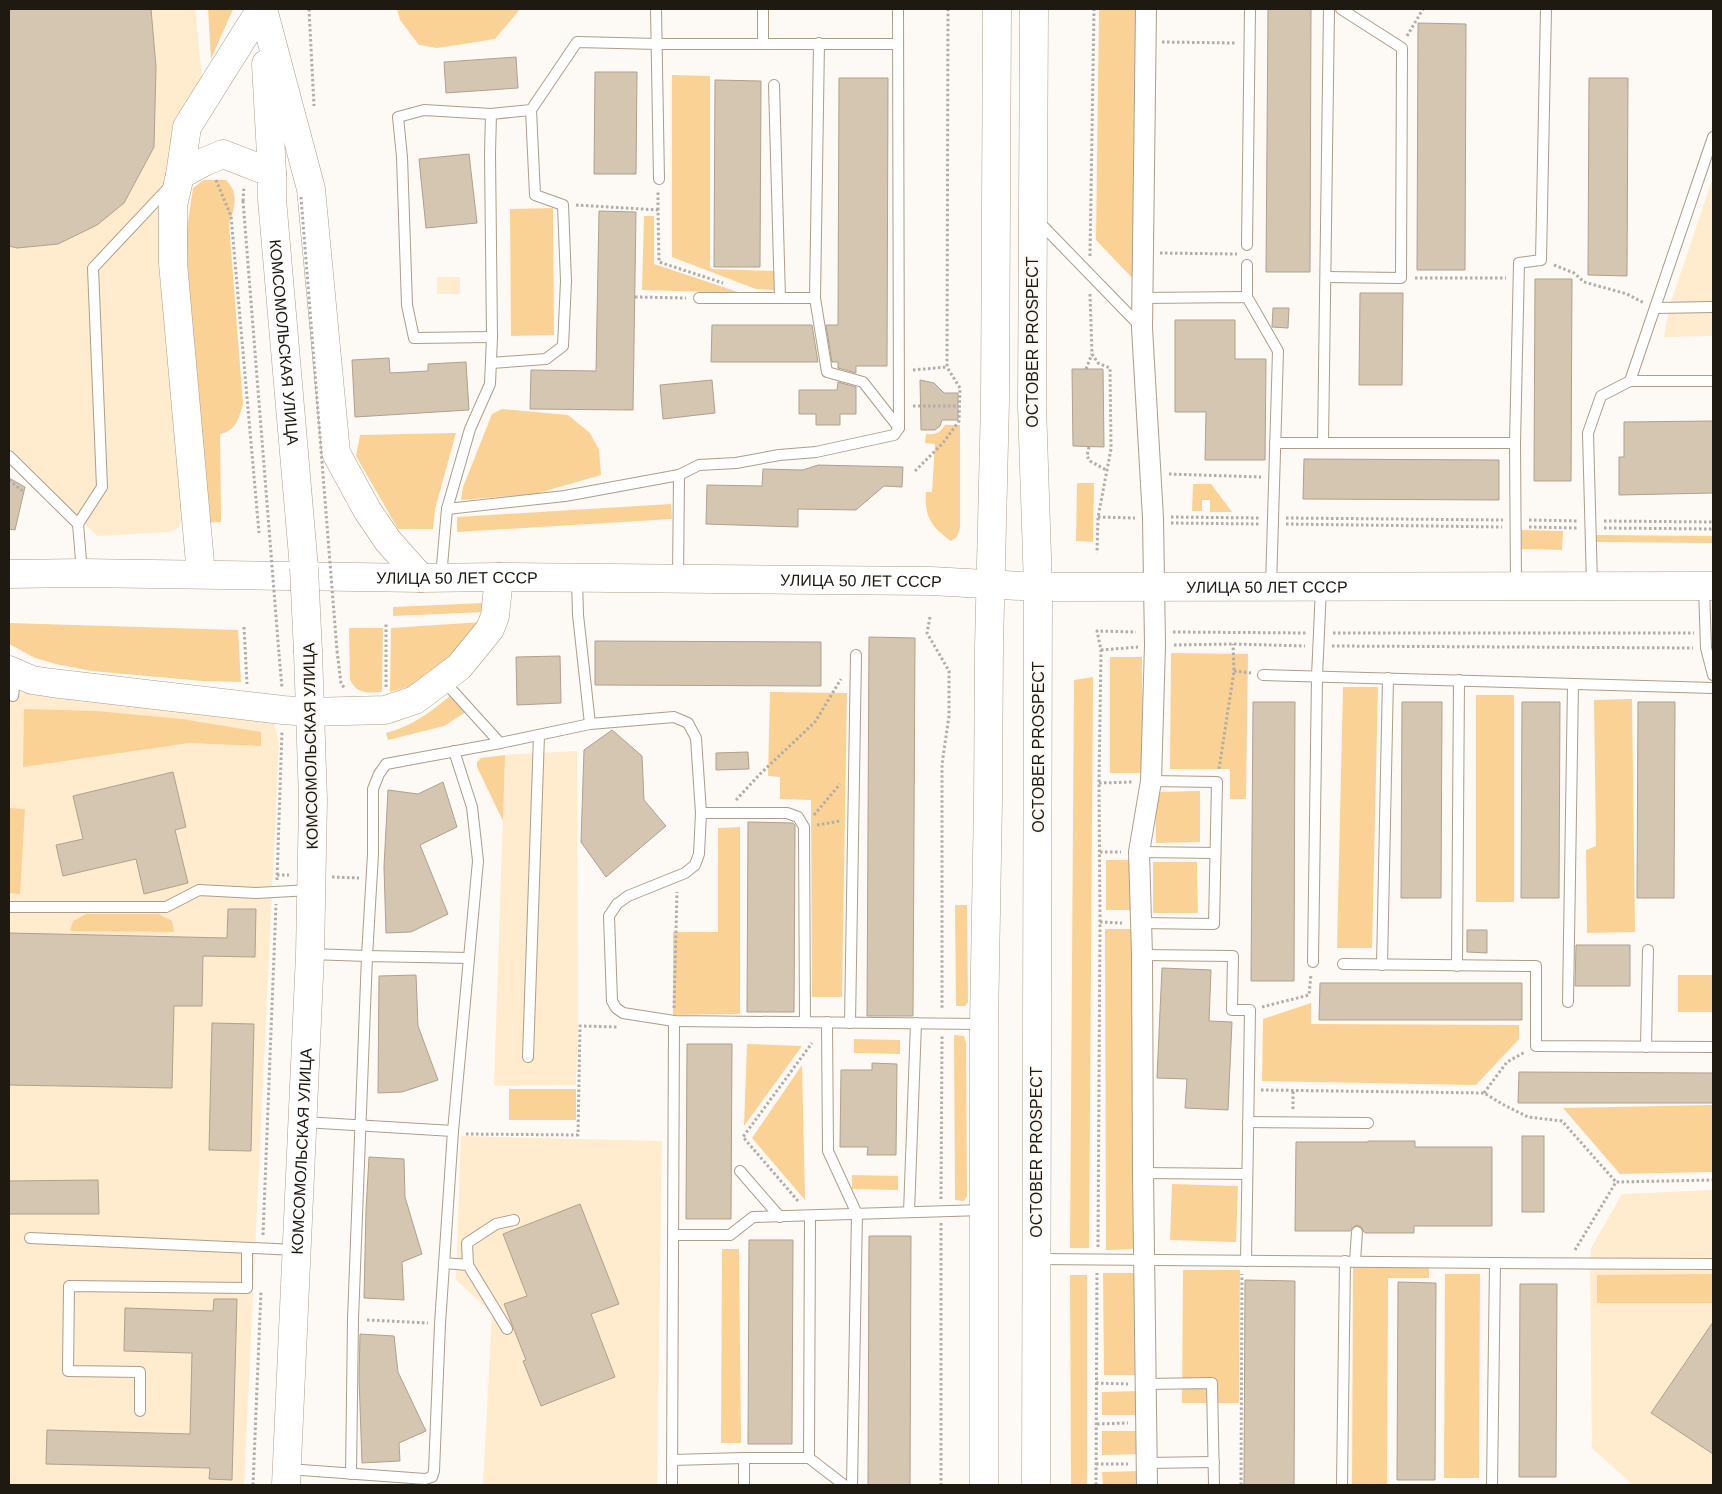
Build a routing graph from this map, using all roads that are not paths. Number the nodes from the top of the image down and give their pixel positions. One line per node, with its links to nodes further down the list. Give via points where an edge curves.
1 (262, 9): 20 (main road, via 187,127); 22 (main road, КОМСОМОЛЬСКАЯ УЛИЦА); 51 (main road, via 311,189 336,453 388,541)
2 (656, 9): 14 (lane)
3 (763, 9): 12 (lane)
4 (898, 9): 15 (lane)
5 (997, 9): 54 (main road, via 995,402)
6 (1034, 9): 23 (main road, OCTOBER PROSPECT)
7 (1146, 9): 31 (street)
8 (1250, 9): 24 (lane)
9 (1328, 9): 26 (lane)
10 (1341, 9): 26 (lane, via 1402,48 1402,278)
11 (1546, 9): 42 (lane, via 1541,260 1519,263)
12 (763, 43): 13 (lane); 14 (lane)
13 (819, 43): 15 (lane); 30 (lane)
14 (658, 44): 17 (lane, via 577,42); 21 (lane)
15 (898, 44): 39 (lane)
16 (774, 85): 29 (lane)
17 (531, 110): 18 (lane); 36 (lane, via 534,195 563,205 566,281 563,346 546,359)
18 (492, 114): 35 (lane); 35 (lane, via 424,110 398,117 407,305 414,338)
19 (1713, 138): 33 (lane)
20 (180, 175): 22 (main road, via 223,154); 46 (lane, via 93,268 102,487); 49 (main road, via 173,206 173,263)
21 (658, 179)
22 (272, 186): 72 (main road, КОМСОМОЛЬСКАЯ УЛИЦА, bridge, via 308,652)
23 (1032, 214): 34 (lane); 59 (main road, OCTOBER PROSPECT, via 1032,406)
24 (1248, 245)
25 (1247, 265): 27 (lane)
26 (1326, 277): 41 (lane)
27 (1247, 297): 31 (lane); 40 (lane, via 1278,351)
28 (699, 298): 29 (lane)
29 (780, 298): 30 (lane)
30 (815, 298): 39 (lane, via 827,372 863,382)
31 (1142, 298): 34 (street)
32 (1713, 307): 33 (lane)
33 (1655, 308): 37 (lane)
34 (1142, 328): 60 (street)
35 (492, 337): 36 (lane)
36 (491, 363): 45 (lane, via 490,384 470,429)
37 (1630, 382): 38 (lane); 57 (lane, via 1601,396 1588,433)
38 (1713, 382)
39 (899, 428): 44 (lane, via 894,435 816,452 698,465)
40 (1275, 443): 41 (lane); 55 (lane)
41 (1323, 443): 42 (lane)
42 (1515, 443): 56 (lane)
43 (9, 456): 46 (lane)
44 (679, 475): 45 (lane, via 565,496); 53 (lane)
45 (447, 509): 51 (lane)
46 (78, 524): 47 (lane)
47 (82, 573): 48 (main road, УЛИЦА 50 ЛЕТ СССР); 49 (main road, УЛИЦА 50 ЛЕТ СССР)
48 (9, 574)
49 (201, 574): 51 (main road, УЛИЦА 50 ЛЕТ СССР)
50 (499, 577): 51 (main road, УЛИЦА 50 ЛЕТ СССР); 52 (main road, УЛИЦА 50 ЛЕТ СССР); 72 (main road, via 495,616 490,629 459,667 415,700 385,710)
51 (431, 578)
52 (577, 579): 53 (main road, УЛИЦА 50 ЛЕТ СССР); 73 (lane)
53 (678, 579): 54 (main road, УЛИЦА 50 ЛЕТ СССР, via 931,581)
54 (990, 585): 59 (main road, УЛИЦА 50 ЛЕТ СССР); 99 (main road)
55 (1271, 586): 60 (main road, УЛИЦА 50 ЛЕТ СССР); 61 (main road, УЛИЦА 50 ЛЕТ СССР)
56 (1516, 586): 57 (main road, УЛИЦА 50 ЛЕТ СССР); 61 (main road, УЛИЦА 50 ЛЕТ СССР)
57 (1592, 586): 58 (main road, УЛИЦА 50 ЛЕТ СССР)
58 (1709, 586): 63 (lane, via 1706,648)
59 (1038, 587): 60 (main road, УЛИЦА 50 ЛЕТ СССР); 122 (main road, OCTOBER PROSPECT)
60 (1155, 587): 77 (street)
61 (1321, 587): 65 (lane)
62 (856, 655): 97 (lane)
63 (1713, 674)
64 (1263, 675): 65 (lane)
65 (1316, 676): 66 (lane); 89 (lane)
66 (1388, 678): 68 (lane); 91 (lane)
67 (13, 680): 72 (main road)
68 (1459, 680): 69 (lane); 92 (lane)
69 (1573, 684): 70 (lane); 93 (lane)
70 (1713, 688)
71 (452, 690): 75 (lane)
72 (296, 711): 81 (main road, КОМСОМОЛЬСКАЯ УЛИЦА, via 313,800)
73 (590, 724): 74 (lane); 78 (lane, via 674,717 688,723 696,738)
74 (539, 735): 75 (lane); 102 (lane)
75 (500, 743): 76 (lane)
76 (454, 751): 87 (lane, via 386,764 379,774 373,789); 88 (lane, via 472,808 478,861)
77 (1151, 781): 79 (street); 80 (lane, via 1217,782)
78 (701, 813): 94 (lane, via 699,854 695,865 685,873 628,896 609,916 612,1001 616,1008 622,1013); 95 (lane, via 787,813 798,818 804,827)
79 (1139, 852): 80 (lane); 83 (street)
80 (1216, 853): 83 (lane, via 1214,924)
81 (312, 890): 82 (lane, via 256,893 199,890 166,907); 85 (main road, КОМСОМОЛЬСКАЯ УЛИЦА)
82 (9, 907)
83 (1140, 923): 86 (street)
84 (1648, 950): 100 (lane)
85 (310, 954): 87 (lane); 103 (main road, КОМСОМОЛЬСКАЯ УЛИЦА)
86 (1142, 954): 104 (lane, via 1234,956 1232,1010 1250,1010); 109 (street)
87 (367, 956): 88 (lane); 106 (lane)
88 (469, 958): 107 (lane)
89 (1313, 962)
90 (1343, 964): 91 (lane)
91 (1382, 965): 92 (lane)
92 (1457, 966): 100 (lane, via 1536,966 1536,1046)
93 (1568, 1002)
94 (674, 1021): 95 (lane); 118 (lane)
95 (805, 1022): 96 (lane)
96 (828, 1022): 97 (lane); 113 (lane, via 828,1151)
97 (850, 1022): 98 (lane)
98 (916, 1023): 99 (lane); 112 (lane)
99 (984, 1024): 111 (main road)
100 (1646, 1047): 101 (lane)
101 (1713, 1047)
102 (528, 1056)
103 (303, 1122): 106 (lane); 121 (main road, КОМСОМОЛЬСКАЯ УЛИЦА)
104 (1248, 1122): 105 (lane); 110 (lane)
105 (1368, 1123)
106 (361, 1126): 107 (lane); 138 (lane)
107 (453, 1132): 126 (lane)
108 (740, 1171): 115 (lane)
109 (1142, 1173): 110 (lane); 123 (street)
110 (1247, 1174): 124 (lane)
111 (983, 1210): 112 (lane); 144 (main road)
112 (909, 1212): 113 (lane)
113 (857, 1214): 114 (lane); 143 (lane)
114 (810, 1216): 115 (lane); 134 (lane)
115 (780, 1217): 118 (lane, via 753,1218 730,1235)
116 (514, 1220): 129 (lane, via 496,1224 467,1243)
117 (1357, 1232): 125 (lane)
118 (673, 1235): 135 (lane)
119 (30, 1238): 120 (lane)
120 (247, 1248): 121 (lane); 132 (lane, via 247,1288 69,1286 68,1371 140,1372)
121 (297, 1250): 139 (main road, КОМСОМОЛЬСКАЯ УЛИЦА)
122 (1036, 1258): 123 (lane); 145 (main road, OCTOBER PROSPECT)
123 (1144, 1260): 124 (lane); 131 (street)
124 (1244, 1261): 125 (lane)
125 (1350, 1261): 127 (lane); 148 (lane)
126 (444, 1263): 129 (lane); 138 (lane, via 432,1477)
127 (1495, 1263): 128 (lane); 149 (lane)
128 (1713, 1264)
129 (468, 1265): 130 (lane)
130 (507, 1330)
131 (1146, 1384): 136 (lane, via 1212,1383); 137 (street)
132 (140, 1411)
133 (744, 1458): 134 (lane); 135 (lane); 141 (lane)
134 (809, 1458): 142 (lane)
135 (672, 1460): 140 (lane)
136 (1214, 1462): 137 (lane); 147 (lane)
137 (1146, 1463): 146 (street)
138 (351, 1474): 139 (lane)
139 (286, 1477)
140 (672, 1485)
141 (744, 1485)
142 (844, 1485)
143 (852, 1485)
144 (984, 1485)
145 (1036, 1485)
146 (1147, 1485)
147 (1214, 1485)
148 (1342, 1485)
149 (1492, 1485)

